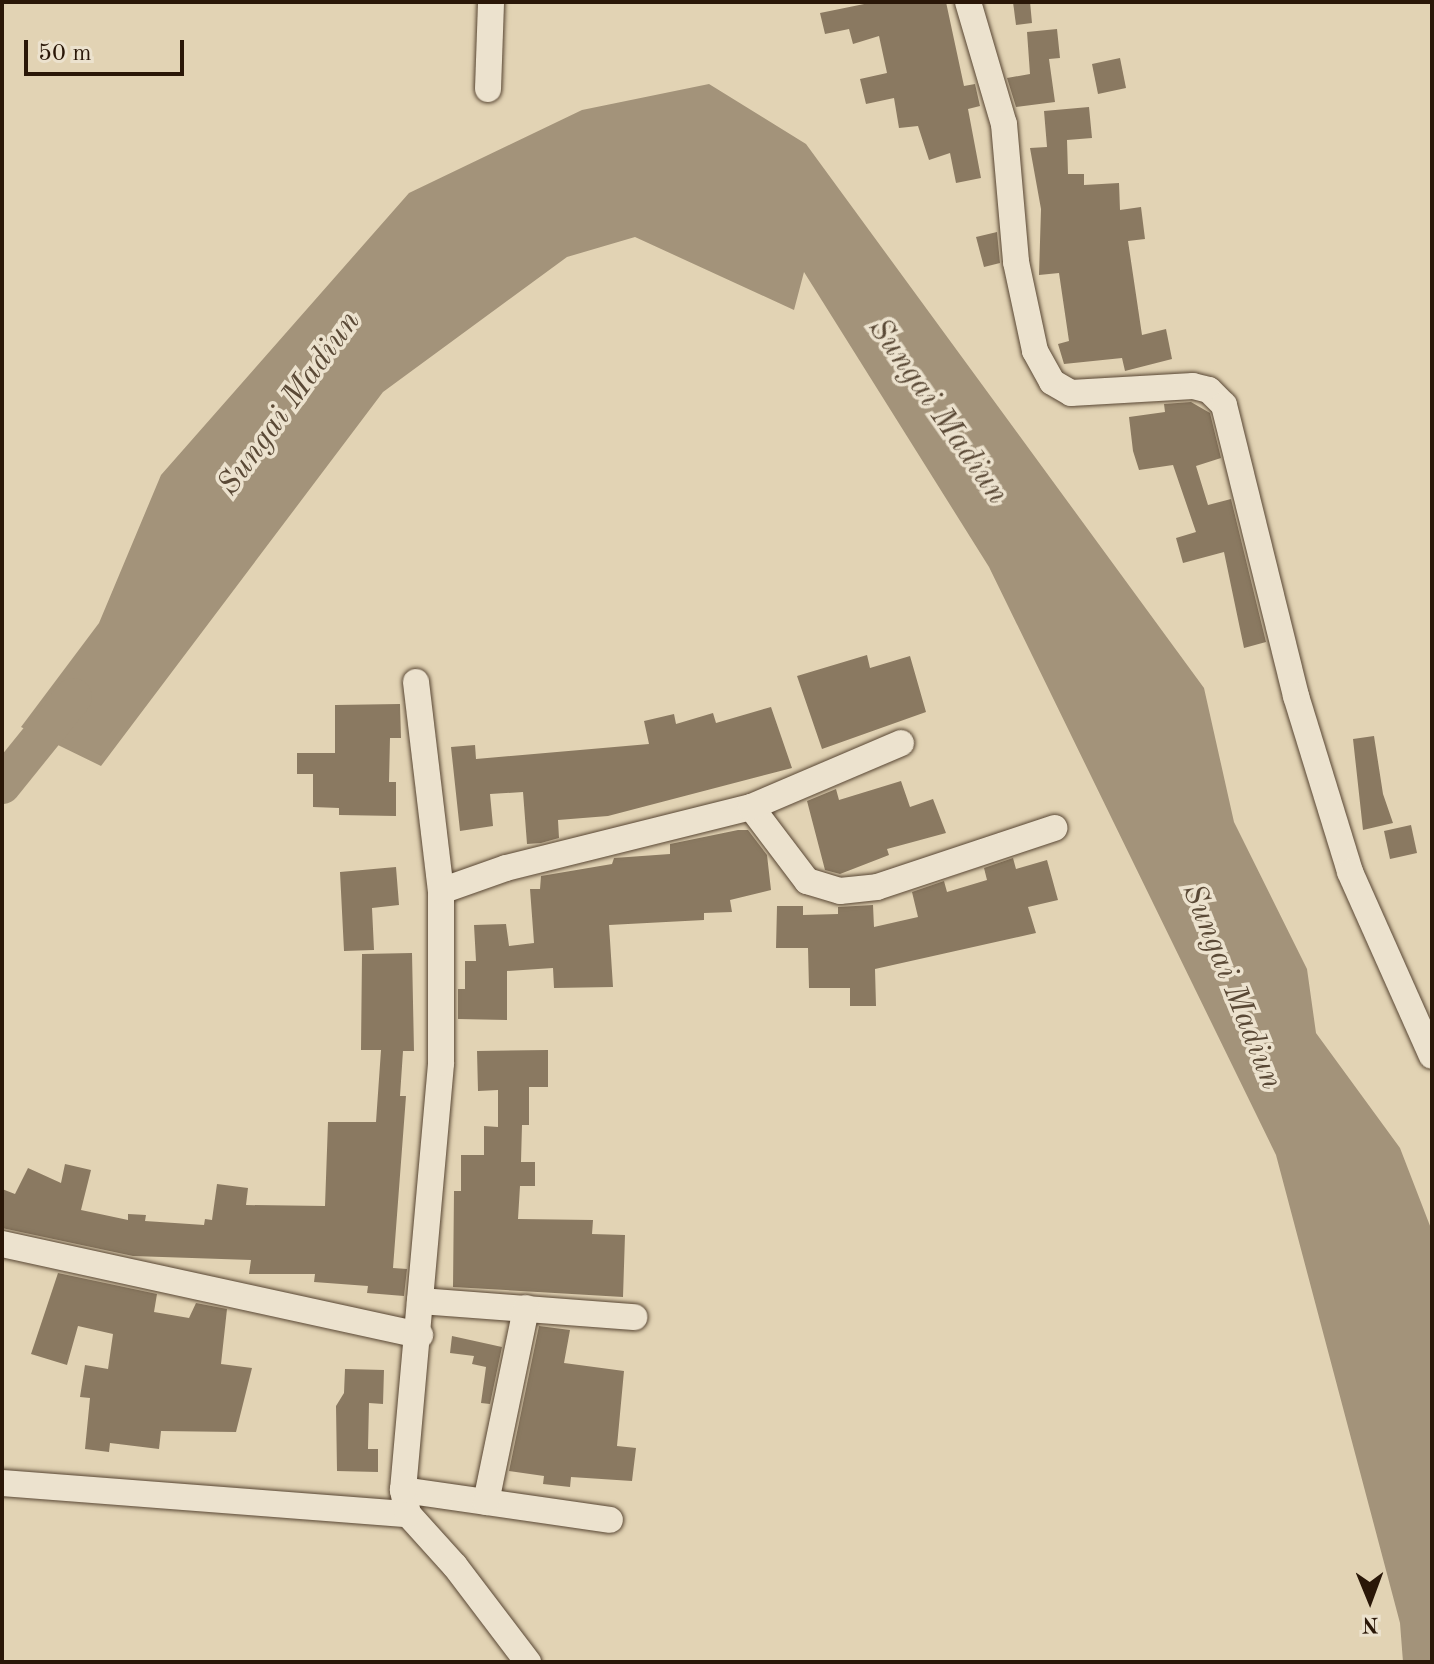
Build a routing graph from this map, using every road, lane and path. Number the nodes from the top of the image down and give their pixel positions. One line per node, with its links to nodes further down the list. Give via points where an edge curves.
1 (491, 2): 3 (street)
2 (968, 2): 9 (street, via 1004,124 1016,262 1035,351 1052,382 1071,393 1193,386 1209,390 1224,405 1296,696 1337,828)
3 (488, 89)
4 (416, 682): 8 (street)
5 (901, 743): 6 (street)
6 (751, 807): 7 (street, via 807,881 840,891 877,887); 8 (street, via 506,868)
7 (1054, 828)
8 (441, 891): 12 (street, via 441,1063)
9 (1424, 1018): 10 (street)
10 (1432, 1056)
11 (2, 1244): 15 (street)
12 (420, 1301): 13 (street); 15 (street)
13 (526, 1308): 14 (street); 18 (street)
14 (634, 1317)
15 (420, 1335): 17 (street)
16 (2, 1483): 17 (street)
17 (405, 1502): 18 (street); 20 (street)
18 (486, 1502): 19 (street)
19 (610, 1520)
20 (528, 1662)

